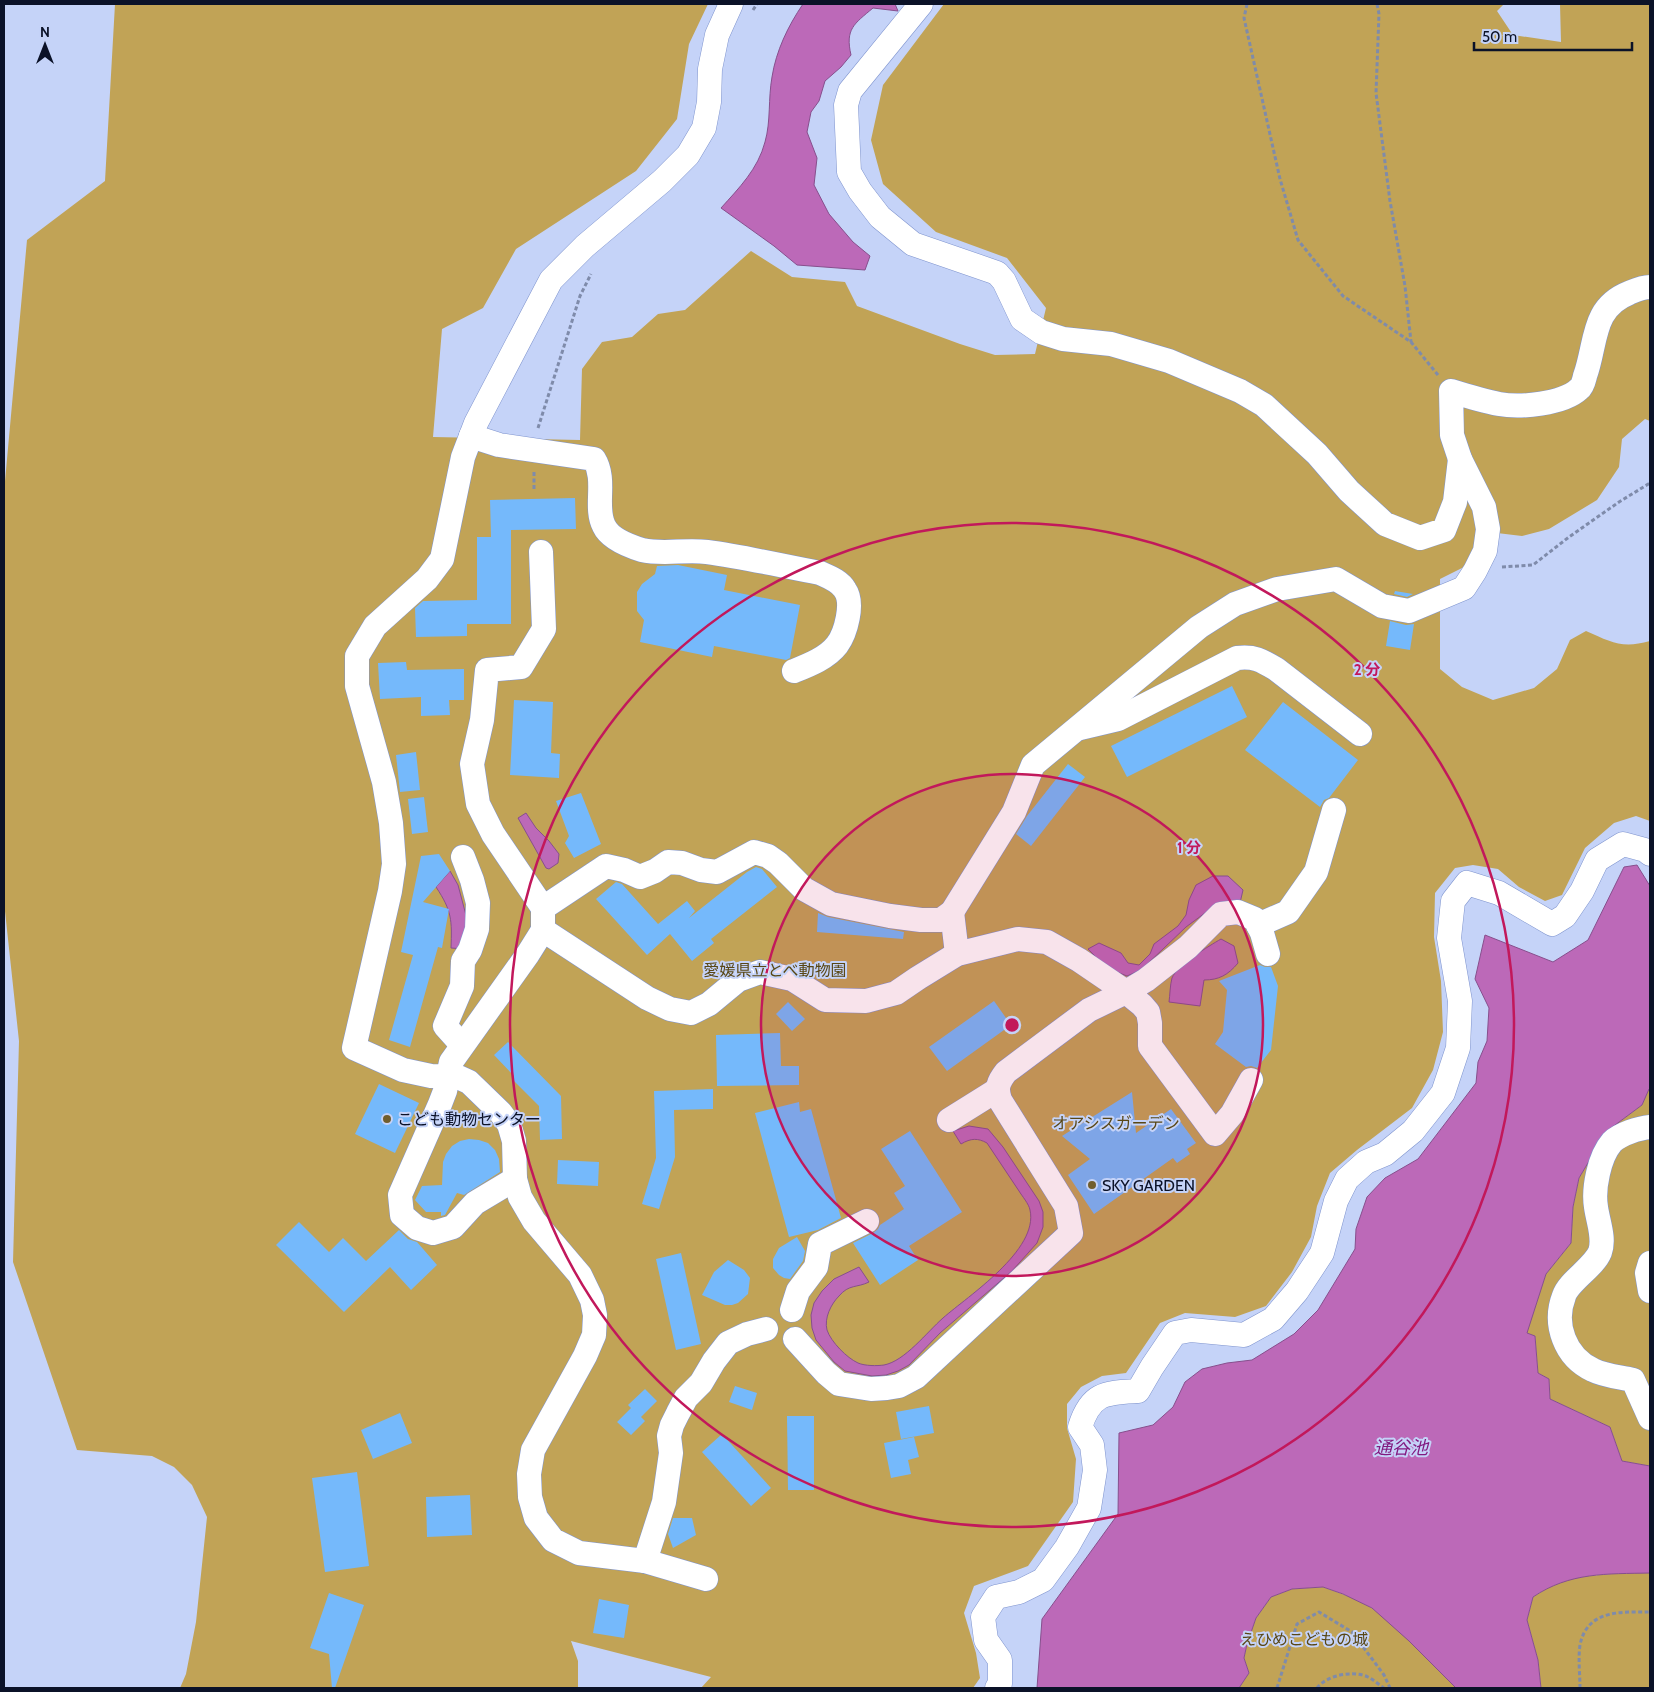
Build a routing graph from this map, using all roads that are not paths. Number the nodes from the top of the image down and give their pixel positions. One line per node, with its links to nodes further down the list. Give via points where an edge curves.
1 (921, 4): 5 (lane, via 850,91 846,105 849,172 880,217 906,239 997,273 1022,319 1040,332 1063,339 1111,344 1169,362 1240,391 1264,405 1385,524 1420,538 1444,530 1455,502)
2 (741, 8): 4 (lane, via 717,35 704,128 688,155 551,280)
3 (1650, 287): 5 (lane, via 1629,292 1608,305 1598,323 1581,388 1562,400 1501,404 1451,391 1452,435)
4 (471, 436): 7 (lane, via 499,445 594,459 599,466 603,525 608,533 627,544 663,553 681,550 706,552 820,573 835,580 846,590 849,603 844,631 824,656); 20 (lane, via 461,465 442,559 427,579 375,626 358,656 357,666 357,686 384,782 394,864 354,1048 403,1070)
5 (1460, 459): 8 (lane, via 1484,507 1488,529 1485,550 1464,588 1409,611 1382,606 1336,579 1277,589 1235,604 1199,627)
6 (541, 552): 14 (lane, via 544,629 521,667 487,670 482,720 472,764 478,804)
7 (794, 671)
8 (1076, 728): 9 (lane, via 1118,719 1236,658 1251,657 1276,669); 13 (lane, via 1033,765 1014,812)
9 (1360, 734)
10 (1334, 810): 15 (lane, via 1316,872 1288,912)
11 (1650, 854): 35 (lane, via 1623,844 1597,860 1565,916 1552,924 1498,894 1467,883 1453,901 1449,938 1460,1001 1458,1048 1443,1093 1413,1131 1385,1154 1366,1162 1347,1179 1336,1201 1322,1254 1273,1319 1244,1335 1191,1330 1175,1333 1138,1391 1099,1397 1085,1410 1080,1426 1092,1445 1095,1470 1088,1508 1044,1580 996,1598 983,1617 986,1640 1000,1660 1000,1684)
12 (463, 857): 19 (lane, via 478,903 477,929 463,961 462,986 445,1026)
13 (952, 912): 14 (lane, via 941,920 921,920 831,904 804,889 768,856 754,852 717,872 668,862 640,877 606,866); 16 (lane)
14 (543, 919): 16 (lane, via 647,998 670,1009 691,1012 709,1004 738,980 760,972 792,979 825,1000 866,1001 896,993); 19 (lane, via 528,954)
15 (1258, 925): 17 (lane); 18 (lane, via 1255,918 1238,912 1221,914 1188,947)
16 (957, 954): 18 (lane, via 1018,939 1047,942)
17 (1268, 954)
18 (1126, 992): 21 (lane, via 1148,1012 1150,1046 1215,1134 1232,1114); 22 (lane, via 1089,1010 1006,1072)
19 (462, 1045): 20 (lane, via 450,1062)
20 (448, 1077): 25 (lane, via 469,1082 509,1124 514,1141); 25 (lane, via 440,1104 400,1195 402,1215 416,1228 433,1233 453,1227 475,1203)
21 (1251, 1080)
22 (997, 1090): 23 (lane); 31 (lane, via 1000,1100 1066,1206 1071,1233 916,1377 899,1386 871,1389 839,1384)
23 (949, 1120)
24 (1650, 1127): 32 (lane, via 1612,1142 1604,1157 1596,1185 1595,1205 1602,1241 1599,1254 1564,1294 1560,1330 1567,1347 1592,1369 1634,1380)
25 (515, 1179): 33 (lane, via 520,1197 534,1221 580,1275 592,1300 595,1316 594,1335 586,1356 533,1450 530,1497 536,1518 553,1540 579,1552)
26 (867, 1221): 29 (lane, via 820,1244 816,1267 798,1291)
27 (1650, 1263): 28 (lane, via 1646,1273)
28 (1650, 1291)
29 (792, 1310): 30 (lane, via 785,1307 773,1310 766,1320); 31 (lane, via 801,1322 800,1333)
30 (766, 1329): 31 (lane, via 774,1341 787,1343); 33 (lane, via 728,1343 678,1413 669,1436 671,1453 664,1502)
31 (794, 1339)
32 (1650, 1418)
33 (645, 1561): 34 (lane)
34 (706, 1579)
35 (997, 1688)

